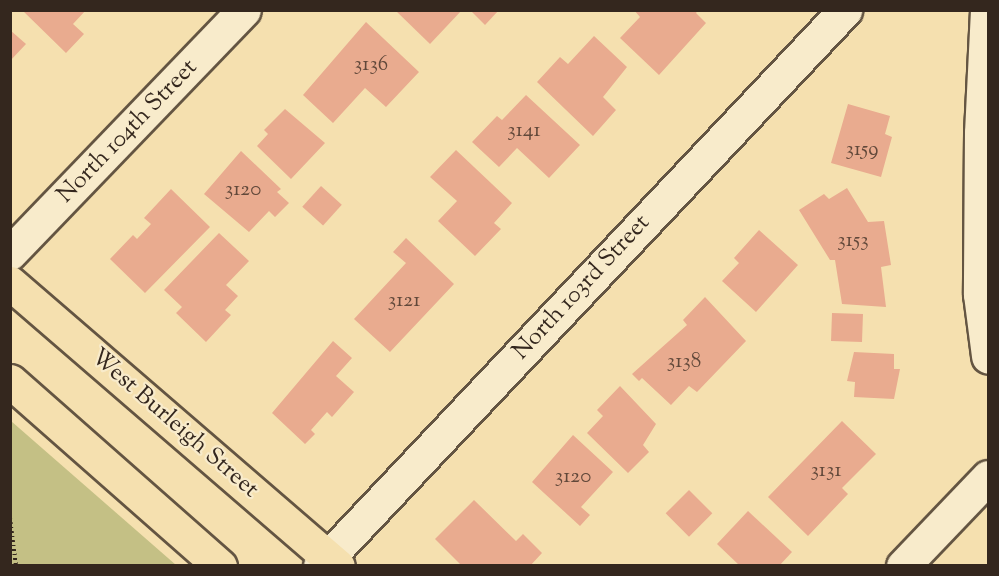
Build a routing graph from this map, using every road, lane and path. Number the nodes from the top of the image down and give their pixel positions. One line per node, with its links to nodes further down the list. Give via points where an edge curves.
1 (244, 10): 4 (street, North 104th Street)
2 (845, 10): 10 (street, North 103rd Street)
3 (987, 10): 6 (street, via 980,294)
4 (10, 253)
5 (10, 283): 10 (main road, West Burleigh Street)
6 (988, 356)
7 (10, 381): 12 (main road)
8 (988, 477): 13 (street)
9 (10, 518): 11 (path)
10 (328, 563)
11 (16, 566)
12 (220, 566)
13 (903, 566)

